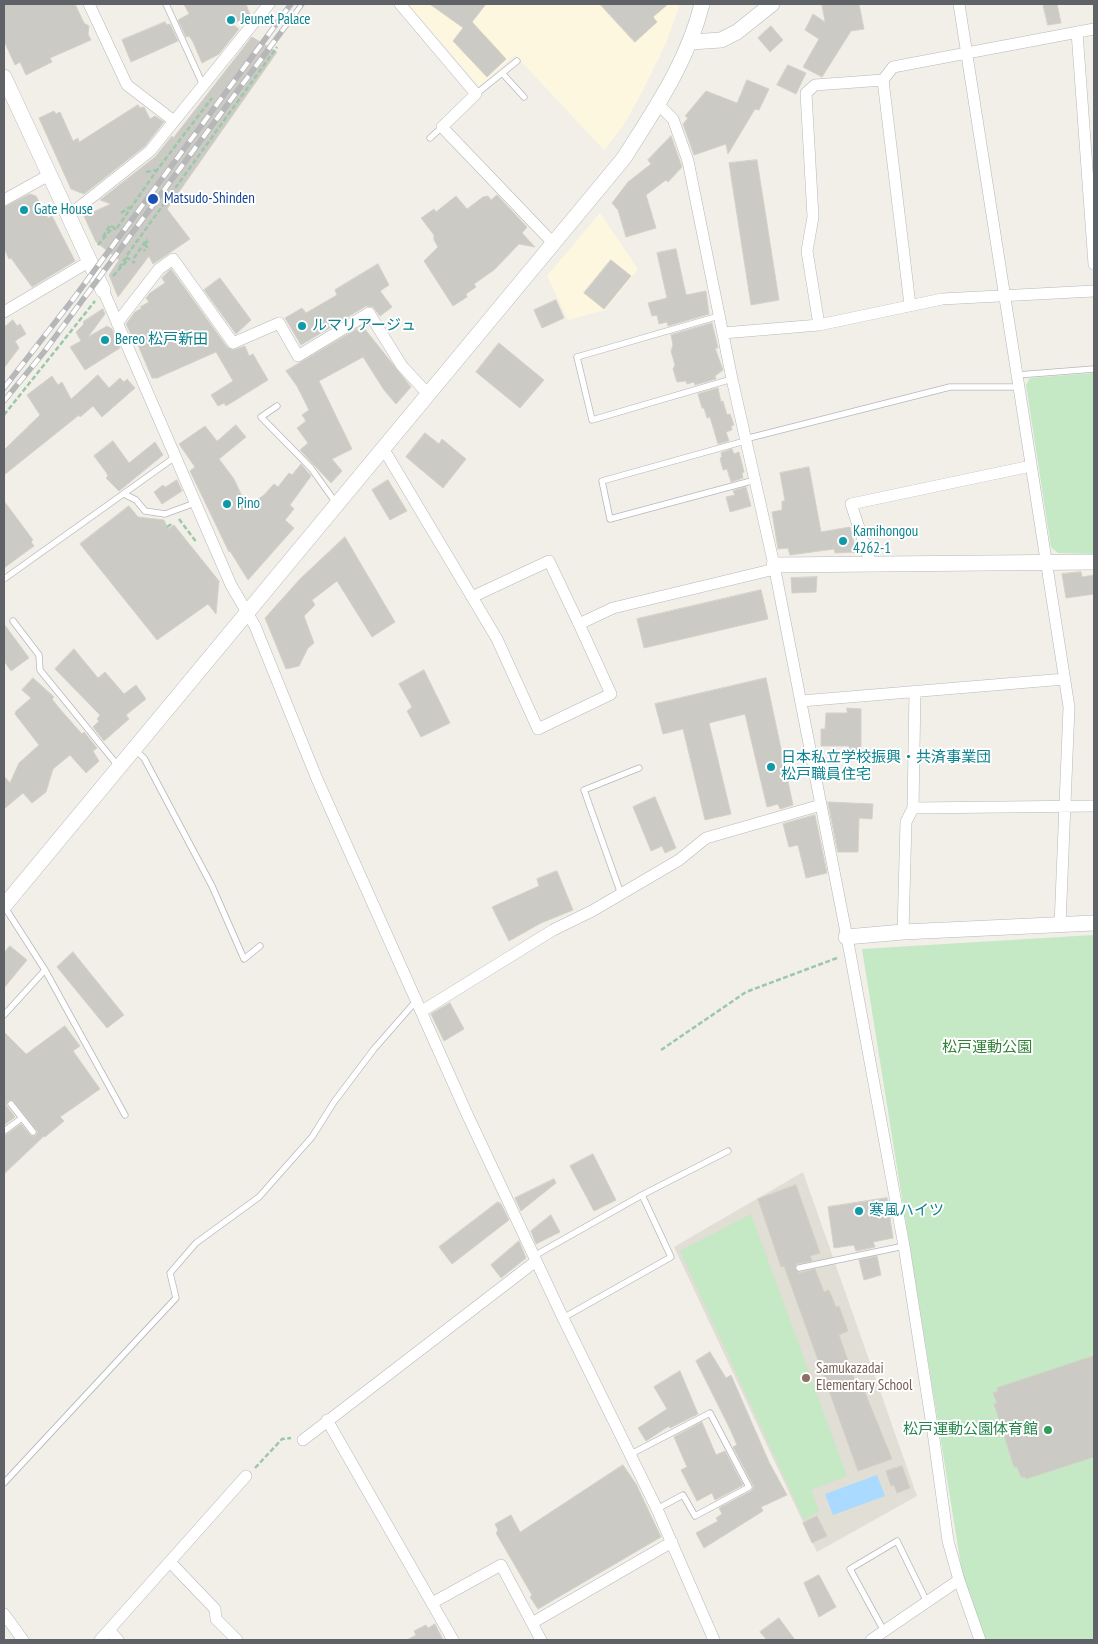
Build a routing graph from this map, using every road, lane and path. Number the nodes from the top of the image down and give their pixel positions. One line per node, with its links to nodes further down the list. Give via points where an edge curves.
1 (89, 4): 22 (street, via 127,85)
2 (166, 4): 17 (lane)
3 (400, 4): 19 (street)
4 (702, 4): 10 (street)
5 (772, 4): 10 (street, via 737,32 721,40)
6 (959, 4): 12 (street)
7 (263, 6): 17 (street)
8 (1094, 29): 9 (street)
9 (1076, 32): 12 (street); 38 (street)
10 (691, 42): 21 (street)
11 (277, 47): 37 (path)
12 (968, 53): 16 (street, via 893,67); 41 (street)
13 (516, 61): 14 (lane)
14 (502, 73): 19 (lane); 20 (lane)
15 (4, 77): 27 (street)
16 (883, 80): 42 (street); 46 (street, via 814,85 806,93 813,217 807,251)
17 (204, 85): 22 (street)
18 (214, 94): 25 (path)
19 (476, 94): 23 (street)
20 (524, 97)
21 (658, 104): 33 (street, via 624,158); 44 (street, via 672,120 688,161)
22 (174, 121): 31 (street, via 150,151)
23 (442, 127): 24 (lane); 33 (street)
24 (430, 138)
25 (157, 170): 26 (path); 29 (path)
26 (146, 172)
27 (49, 175): 28 (street); 31 (street)
28 (4, 200)
29 (130, 207): 30 (path); 36 (path)
30 (121, 213)
31 (68, 216): 36 (street)
32 (148, 240): 34 (path)
33 (553, 243): 52 (street)
34 (144, 245): 35 (path, via 147,247); 37 (path, via 133,261)
35 (144, 251)
36 (93, 255): 39 (street); 43 (street)
37 (126, 258): 39 (path)
38 (1094, 264)
39 (107, 285): 45 (street); 54 (path)
40 (1094, 291): 41 (street)
41 (1006, 296): 42 (street, via 942,299); 49 (street)
42 (910, 305): 46 (street)
43 (4, 312)
44 (719, 316): 47 (street); 50 (lane, via 577,357 592,420)
45 (117, 323): 52 (street, via 159,269 173,259 233,343 279,323 298,356 369,313 402,366); 57 (street)
46 (819, 324): 47 (street)
47 (723, 333): 50 (street)
48 (1094, 369): 49 (lane)
49 (1017, 375): 51 (street)
50 (732, 379): 55 (street)
51 (1019, 387): 55 (lane, via 950,387); 58 (street)
52 (428, 394): 56 (street)
53 (277, 406): 62 (lane, via 261,417 311,468)
54 (4, 415)
55 (745, 440): 59 (street); 59 (lane, via 602,481 610,519)
56 (383, 448): 62 (street); 68 (street)
57 (175, 457): 60 (lane); 61 (street)
58 (1031, 466): 64 (street); 65 (street, via 851,504)
59 (755, 480): 66 (street)
60 (124, 494): 61 (lane, via 136,500 145,511 165,514); 67 (lane)
61 (195, 503): 69 (street, via 231,585)
62 (337, 505): 69 (street)
63 (1094, 562): 64 (street)
64 (1047, 563): 65 (street); 72 (street)
65 (871, 564): 66 (street)
66 (774, 567): 71 (street, via 613,608); 74 (street)
67 (4, 579)
68 (472, 597): 71 (street, via 548,561); 71 (street, via 497,639 538,728 611,694)
69 (248, 611): 75 (street); 91 (street, via 337,824)
70 (13, 621): 76 (lane, via 39,655 40,670)
71 (579, 624)
72 (1065, 679): 73 (street); 81 (street, via 1070,707)
73 (915, 691): 74 (street); 80 (street)
74 (801, 701): 78 (street)
75 (134, 748): 76 (street); 88 (lane, via 144,758 212,886 244,959)
76 (119, 767): 83 (street)
77 (639, 768): 82 (lane, via 584,790)
78 (821, 805): 82 (street, via 706,838 679,860); 87 (street)
79 (1094, 806): 81 (street)
80 (913, 808): 81 (street); 86 (street, via 906,822)
81 (1065, 808): 85 (street)
82 (621, 894): 91 (street)
83 (4, 906): 90 (lane)
84 (1094, 923): 85 (street)
85 (1060, 925): 86 (street)
86 (903, 932): 87 (street)
87 (846, 937): 89 (street)
88 (260, 946)
89 (850, 953): 93 (path, via 746,992); 101 (street)
90 (45, 970): 92 (lane); 95 (lane)
91 (419, 1006): 102 (street); 109 (lane, via 374,1049 312,1137 259,1197 196,1243 170,1273 176,1298)
92 (4, 1015)
93 (661, 1050)
94 (11, 1104): 96 (lane)
95 (125, 1115)
96 (22, 1118): 97 (lane); 98 (lane)
97 (4, 1131)
98 (33, 1132)
99 (728, 1151): 100 (lane)
100 (642, 1195): 102 (lane); 104 (lane, via 671,1257)
101 (904, 1246): 103 (lane); 113 (street, via 948,1541)
102 (535, 1259): 104 (street); 105 (street)
103 (799, 1268)
104 (563, 1318): 107 (street)
105 (327, 1420): 106 (street); 115 (street)
106 (303, 1440): 108 (path, via 299,1436 282,1439)
107 (629, 1455): 110 (street); 110 (lane, via 710,1413 749,1487 695,1516 683,1495)
108 (246, 1476): 112 (street)
109 (4, 1483)
110 (657, 1509): 111 (street)
111 (672, 1542): 117 (street); 126 (street)
112 (170, 1562): 118 (street); 123 (street, via 215,1608 216,1619)
113 (958, 1580): 114 (street); 128 (street)
114 (928, 1602): 119 (street); 119 (lane, via 897,1541 850,1569)
115 (432, 1603): 117 (street, via 501,1565); 124 (street)
116 (4, 1614): 120 (street)
117 (532, 1623): 125 (street)
118 (109, 1630): 121 (street); 122 (street)
119 (884, 1631): 127 (street)
120 (24, 1640)
121 (100, 1640)
122 (118, 1640)
123 (237, 1640)
124 (453, 1640)
125 (540, 1640)
126 (714, 1640)
127 (871, 1640)
128 (980, 1640)

